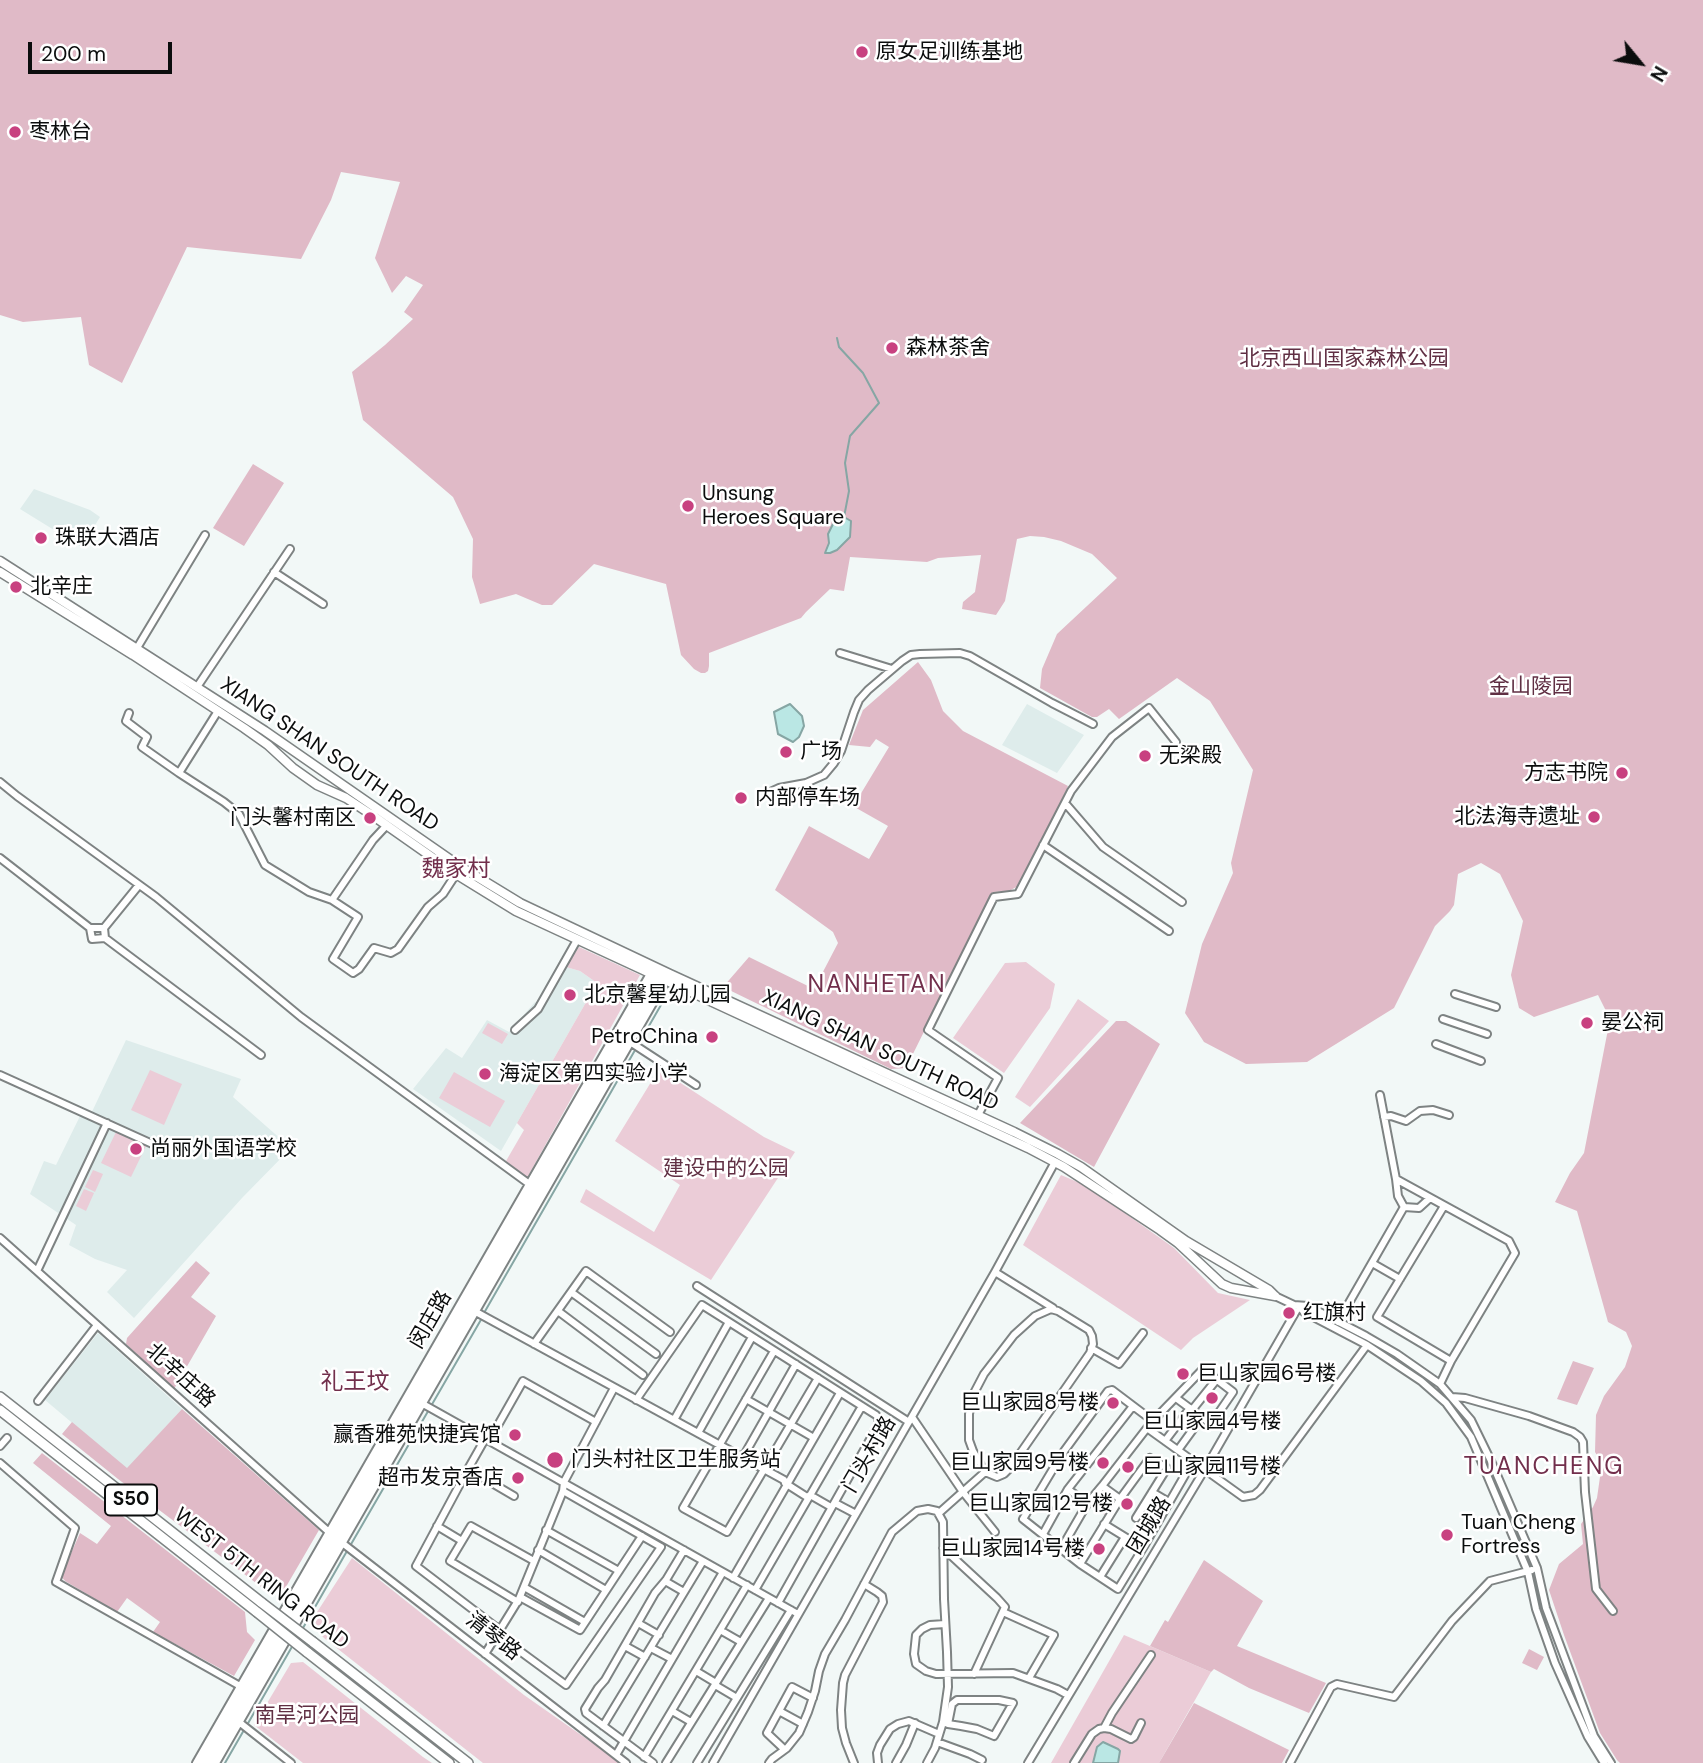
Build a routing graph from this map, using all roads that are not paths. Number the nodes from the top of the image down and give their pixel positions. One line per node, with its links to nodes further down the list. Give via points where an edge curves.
1 (205, 535): 7 (street)
2 (290, 549): 5 (street)
3 (0, 561): 7 (main road, XIANG SHAN SOUTH ROAD)
4 (0, 572): 11 (main road, XIANG SHAN SOUTH ROAD)
5 (274, 572): 6 (street); 10 (street)
6 (323, 604)
7 (137, 648): 10 (main road, XIANG SHAN SOUTH ROAD)
8 (841, 653): 9 (street)
9 (892, 669): 13 (street, via 911,655 960,653); 17 (street, via 859,701 841,751 824,775)
10 (197, 687): 22 (main road, XIANG SHAN SOUTH ROAD)
11 (218, 711): 15 (street); 19 (main road, XIANG SHAN SOUTH ROAD, via 317,785)
12 (129, 713): 15 (street, via 126,721 148,737 142,747)
13 (1093, 724)
14 (1176, 742): 18 (street, via 1149,708 1112,737)
15 (179, 773): 24 (street, via 239,814 265,865 309,892)
16 (0, 782): 23 (street)
17 (768, 793)
18 (1065, 803): 20 (street); 25 (street, via 1103,847)
19 (387, 825): 22 (main road, XIANG SHAN SOUTH ROAD); 24 (street)
20 (1043, 845): 28 (street); 44 (street, via 1018,894 994,897 928,1030 998,1077)
21 (0, 858): 26 (street)
22 (459, 870): 24 (street, via 398,949 391,953 374,948 353,973 333,959 358,917); 30 (main road, XIANG SHAN SOUTH ROAD, via 516,911); 31 (main road, XIANG SHAN SOUTH ROAD)
23 (139, 885): 27 (street); 51 (street, via 301,1017)
24 (332, 900)
25 (1182, 902)
26 (90, 928): 27 (street); 29 (street, via 92,939)
27 (104, 928): 29 (street)
28 (1169, 931)
29 (105, 938): 39 (street)
30 (577, 940): 31 (main road, XIANG SHAN SOUTH ROAD); 35 (street, via 538,1009)
31 (660, 974): 37 (main road, 闵庄路); 44 (main road, XIANG SHAN SOUTH ROAD); 49 (main road, XIANG SHAN SOUTH ROAD); 51 (main road, 闵庄路)
32 (1455, 994): 33 (street)
33 (1496, 1007)
34 (1443, 1019): 36 (street)
35 (515, 1030)
36 (1487, 1034)
37 (628, 1040): 42 (street); 66 (street, 闵庄路); 143 (main road, 闵庄路)
38 (1436, 1044): 40 (street)
39 (261, 1055)
40 (1481, 1060)
41 (0, 1075): 47 (street)
42 (696, 1085)
43 (1380, 1095): 46 (street)
44 (978, 1115): 62 (main road, XIANG SHAN SOUTH ROAD, via 1081,1167)
45 (1449, 1115): 46 (street, via 1433,1110 1420,1111 1406,1121)
46 (1384, 1117): 50 (street)
47 (107, 1123): 48 (street); 57 (street)
48 (159, 1147)
49 (1055, 1162): 58 (street, 门头村路); 62 (main road, XIANG SHAN SOUTH ROAD, via 1178,1243 1222,1284)
50 (1396, 1179): 52 (street); 54 (street)
51 (532, 1185): 143 (main road, 闵庄路)
52 (1430, 1198): 53 (street); 54 (street, via 1419,1208)
53 (1444, 1206): 59 (street); 78 (street, via 1509,1241 1515,1253)
54 (1404, 1207): 56 (street)
55 (0, 1238): 57 (street, 北辛庄路)
56 (1372, 1263): 59 (street); 68 (street)
57 (37, 1271): 69 (street, 北辛庄路)
58 (995, 1272): 65 (street); 100 (street, 门头村路)
59 (1400, 1279): 78 (street, via 1377,1317)
60 (697, 1286): 100 (street)
61 (571, 1292): 64 (street); 70 (street, via 586,1271); 77 (street)
62 (1275, 1296): 63 (street, XIANG SHAN SOUTH ROAD)
63 (1299, 1306): 68 (street, XIANG SHAN SOUTH ROAD); 74 (street, XIANG SHAN SOUTH ROAD); 118 (street, 团城路)
64 (558, 1311): 73 (street); 80 (street)
65 (1058, 1311): 75 (street, via 1088,1331); 119 (street, via 1045,1311 1020,1329 973,1395 969,1440)
66 (475, 1312): 73 (street); 92 (street, 闵庄路)
67 (729, 1322): 72 (street); 89 (street, via 702,1305); 99 (street)
68 (1338, 1322): 83 (street, XIANG SHAN SOUTH ROAD)
69 (97, 1325): 91 (street); 143 (street, 北辛庄路)
70 (670, 1332)
71 (1143, 1333): 75 (street, via 1119,1364)
72 (752, 1337): 76 (street); 105 (street)
73 (534, 1344): 84 (street)
74 (1367, 1345): 118 (street, via 1261,1490 1243,1497); 156 (street, XIANG SHAN SOUTH ROAD, via 1421,1381 1457,1417 1471,1437)
75 (1091, 1349): 119 (street, via 1010,1468 998,1477)
76 (774, 1351): 79 (street); 90 (street)
77 (656, 1354)
78 (1451, 1361): 83 (street)
79 (796, 1364): 81 (street); 97 (street)
80 (643, 1374)
81 (818, 1378): 85 (street); 103 (street)
82 (1217, 1379): 88 (street, via 1203,1369); 95 (street); 98 (street, via 1233,1392 1212,1424)
83 (1440, 1384): 87 (street, XIANG SHAN SOUTH ROAD)
84 (614, 1388): 89 (street); 102 (street)
85 (840, 1393): 93 (street); 107 (street)
86 (0, 1396): 169 (highway, WEST 5TH RING ROAD / S50)
87 (1452, 1397): 153 (street, XIANG SHAN SOUTH ROAD, via 1477,1430); 171 (street, via 1530,1416 1580,1437 1596,1589)
88 (1176, 1398): 95 (street); 101 (street)
89 (636, 1399): 99 (street)
90 (746, 1399): 97 (street); 110 (street)
91 (38, 1401)
92 (423, 1404): 108 (street); 143 (street, 闵庄路)
93 (862, 1406): 127 (street); 131 (street, via 876,1415 878,1424)
94 (1133, 1406): 101 (street); 123 (street); 140 (street, via 1108,1391 1062,1454 1023,1519)
95 (1191, 1409): 98 (street); 109 (street)
96 (0, 1410): 169 (highway, WEST 5TH RING ROAD / S50)
97 (769, 1412): 103 (street); 113 (street)
98 (1202, 1417): 112 (street)
99 (674, 1420): 105 (street)
100 (910, 1420): 125 (street); 134 (street, 门头村路)
101 (1153, 1421): 104 (street)
102 (596, 1422): 108 (street, via 523,1381); 120 (street)
103 (790, 1424): 107 (street); 117 (street)
104 (1147, 1428): 109 (street); 122 (street)
105 (698, 1433): 110 (street)
106 (7, 1438): 111 (street)
107 (814, 1438): 121 (street)
108 (487, 1440): 116 (street); 120 (street)
109 (1165, 1441): 112 (street)
110 (720, 1445): 113 (street); 117 (street, via 683,1508 727,1532)
111 (0, 1446)
112 (1178, 1450): 114 (street)
113 (743, 1457): 117 (street)
114 (1193, 1461): 118 (street); 130 (street)
115 (0, 1463): 192 (street, via 75,1528 56,1582)
116 (468, 1469): 128 (street); 137 (street)
117 (764, 1469): 121 (street)
118 (1205, 1469): 193 (street, 团城路)
119 (985, 1472): 125 (street)
120 (564, 1482): 124 (street); 149 (street)
121 (787, 1485): 127 (street); 158 (street)
122 (1102, 1486): 129 (street); 132 (street)
123 (1068, 1489): 132 (street); 140 (street)
124 (563, 1491): 138 (street); 141 (street)
125 (963, 1492): 133 (street); 139 (street)
126 (1152, 1492): 129 (street, via 1167,1468 1150,1458); 130 (street); 135 (street)
127 (810, 1495): 131 (street, via 831,1507); 164 (street)
128 (514, 1496)
129 (1120, 1499): 136 (street)
130 (1170, 1502): 145 (street)
131 (835, 1503): 134 (street); 168 (street)
132 (1087, 1504): 147 (street)
133 (939, 1513): 146 (street); 160 (street, via 917,1511 892,1532)
134 (856, 1514): 173 (street, 门头村路)
135 (1136, 1518)
136 (1104, 1524): 142 (street); 152 (street)
137 (437, 1526): 144 (street); 178 (street, via 416,1566)
138 (546, 1530): 148 (street); 154 (street)
139 (995, 1532)
140 (1043, 1534): 147 (street)
141 (642, 1536): 154 (street); 178 (street, via 661,1547 566,1685)
142 (1125, 1537): 145 (street); 157 (street)
143 (335, 1538): 183 (street, 清琴路); 192 (street, 闵庄路); 198 (main road, 闵庄路); 214 (main road, 闵庄路)
144 (462, 1541): 150 (street, via 471,1526); 167 (street, via 450,1562)
145 (1143, 1548): 157 (street, via 1118,1589)
146 (943, 1549): 172 (street, via 998,1598 1005,1607); 176 (street)
147 (1061, 1549): 152 (street)
148 (538, 1550): 150 (street); 163 (street)
149 (684, 1550): 151 (street); 159 (street)
150 (534, 1561): 162 (street)
151 (703, 1561): 155 (street); 165 (street)
152 (1080, 1564): 157 (street)
153 (1537, 1568): 156 (street); 234 (street, XIANG SHAN SOUTH ROAD, via 1560,1647 1594,1736)
154 (619, 1571): 163 (street)
155 (723, 1572): 158 (street); 186 (street)
156 (1528, 1572): 232 (street, via 1490,1581 1452,1620 1394,1697 1337,1684 1331,1687); 233 (street, XIANG SHAN SOUTH ROAD, via 1555,1662)
157 (1100, 1577)
158 (733, 1578): 161 (street)
159 (665, 1581): 165 (street); 175 (street)
160 (864, 1584): 195 (street, via 825,1654); 226 (street, via 883,1602 843,1683 842,1728)
161 (747, 1585): 164 (street); 177 (street)
162 (524, 1587): 167 (street); 174 (street)
163 (606, 1590): 174 (street)
164 (755, 1590): 166 (street)
165 (684, 1592): 179 (street)
166 (769, 1598): 168 (street); 180 (street)
167 (519, 1599): 174 (street, via 580,1630); 178 (street)
168 (778, 1603): 170 (street)
169 (260, 1607): 218 (highway, WEST 5TH RING ROAD / S50, bridge, via 307,1652); 219 (highway, WEST 5TH RING ROAD / S50, bridge, via 313,1642)
170 (790, 1610): 173 (street); 194 (street)
171 (1613, 1611)
172 (1003, 1612): 189 (street); 190 (street, via 1054,1635)
173 (798, 1614): 224 (street, 门头村路)
174 (584, 1622)
175 (638, 1623): 179 (street); 181 (street)
176 (945, 1624): 188 (street); 188 (street, via 922,1629 916,1635 914,1654 916,1664)
177 (720, 1630): 180 (street); 187 (street)
178 (499, 1633): 183 (street)
179 (659, 1634): 182 (street)
180 (741, 1642): 191 (street)
181 (625, 1646): 185 (street); 204 (street, via 585,1709)
182 (651, 1648): 185 (street); 186 (street)
183 (485, 1654): 210 (street, 清琴路)
184 (1151, 1656): 205 (street)
185 (645, 1657): 204 (street)
186 (672, 1660): 207 (street)
187 (695, 1671): 191 (street); 196 (street)
188 (947, 1674): 189 (street); 201 (street)
189 (974, 1674): 190 (street, via 1013,1673)
190 (1028, 1678): 193 (street)
191 (715, 1684): 194 (street); 199 (street)
192 (240, 1686): 213 (street, 闵庄路)
193 (1068, 1695): 230 (street, 团城路)
194 (737, 1698): 223 (street)
195 (813, 1698): 197 (street, via 792,1686); 203 (street)
196 (672, 1711): 199 (street); 211 (street)
197 (779, 1711): 203 (street); 209 (street, via 767,1733)
198 (237, 1721): 215 (main road, 闵庄路); 216 (street, 闵庄路); 217 (street)
199 (691, 1722): 222 (street)
200 (915, 1723): 206 (street); 227 (street, via 890,1729 877,1753); 228 (street)
201 (945, 1723): 201 (street, via 994,1735 1013,1703 957,1700); 206 (street)
202 (1141, 1723): 205 (street, via 1131,1739)
203 (803, 1724): 209 (street)
204 (603, 1726): 207 (street)
205 (1104, 1728): 231 (street, via 1092,1734)
206 (939, 1734): 208 (street)
207 (624, 1741): 210 (street); 211 (street)
208 (937, 1742): 212 (street); 229 (street)
209 (784, 1749): 225 (street)
210 (616, 1755): 220 (street, 清琴路)
211 (644, 1757): 221 (street)
212 (982, 1760)
213 (196, 1763)
214 (202, 1763)
215 (209, 1763)
216 (216, 1763)
217 (291, 1763)
218 (449, 1763)
219 (468, 1763)
220 (626, 1763)
221 (653, 1763)
222 (666, 1763)
223 (698, 1763)
224 (713, 1763)
225 (769, 1763)
226 (854, 1763)
227 (878, 1763)
228 (896, 1763)
229 (927, 1763)
230 (1028, 1763)
231 (1074, 1763)
232 (1290, 1763)
233 (1604, 1763)
234 (1611, 1763)

